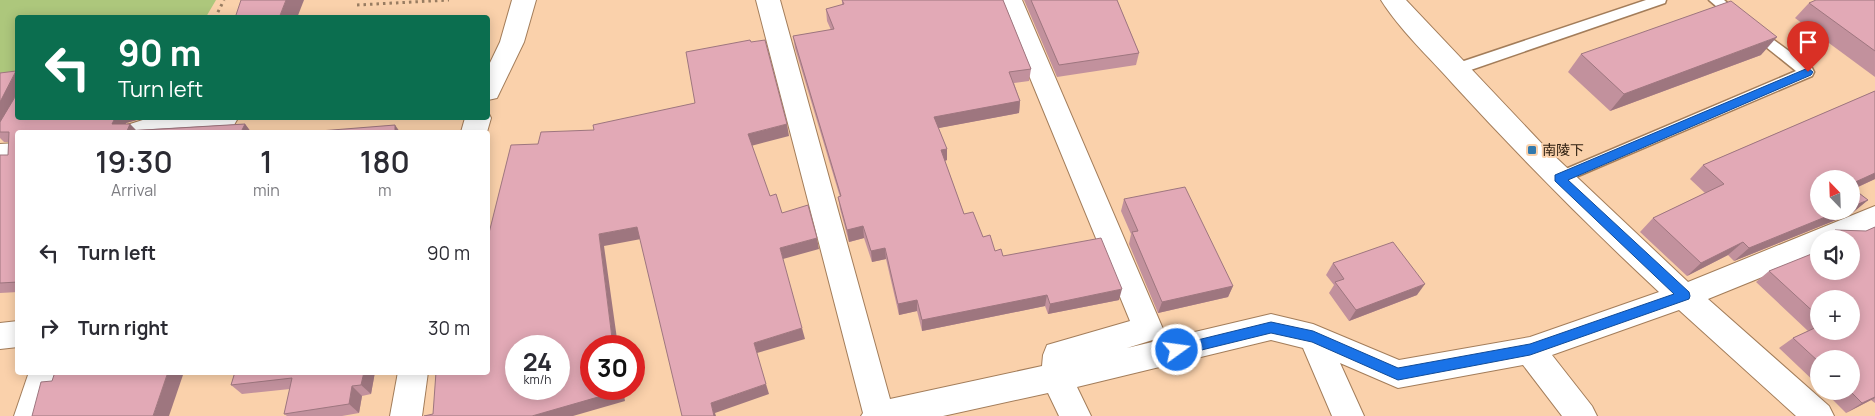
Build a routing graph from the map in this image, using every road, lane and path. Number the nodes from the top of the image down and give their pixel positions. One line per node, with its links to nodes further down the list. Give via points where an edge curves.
1 (224, 0): 10 (path)
2 (449, 0): 9 (path)
3 (524, 0): 12 (street, via 512,42)
4 (768, 0): 31 (street)
5 (1010, 0): 28 (street, via 1148,329 1058,355)
6 (1393, 0): 11 (street)
7 (1660, 0): 11 (lane)
8 (1715, 0): 17 (lane, via 1808,72)
9 (357, 5)
10 (216, 15)
11 (1454, 70): 17 (street)
12 (490, 87)
13 (203, 120): 14 (street, via 160,124)
14 (142, 130)
15 (15, 153): 16 (street)
16 (0, 154)
17 (1559, 178): 21 (street)
18 (1875, 217): 19 (street)
19 (1847, 230)
20 (1810, 246): 21 (street)
21 (1684, 296): 25 (street); 35 (street)
22 (15, 334): 23 (street)
23 (0, 336)
24 (1313, 337): 25 (street, via 1398,374); 28 (street, via 1271,328); 33 (street)
25 (1530, 350): 34 (street)
26 (43, 375): 29 (street)
27 (413, 375): 30 (street)
28 (1056, 376): 31 (street); 32 (street)
29 (30, 416)
30 (406, 416)
31 (878, 416)
32 (1075, 416)
33 (1348, 416)
34 (1580, 416)
35 (1818, 416)

